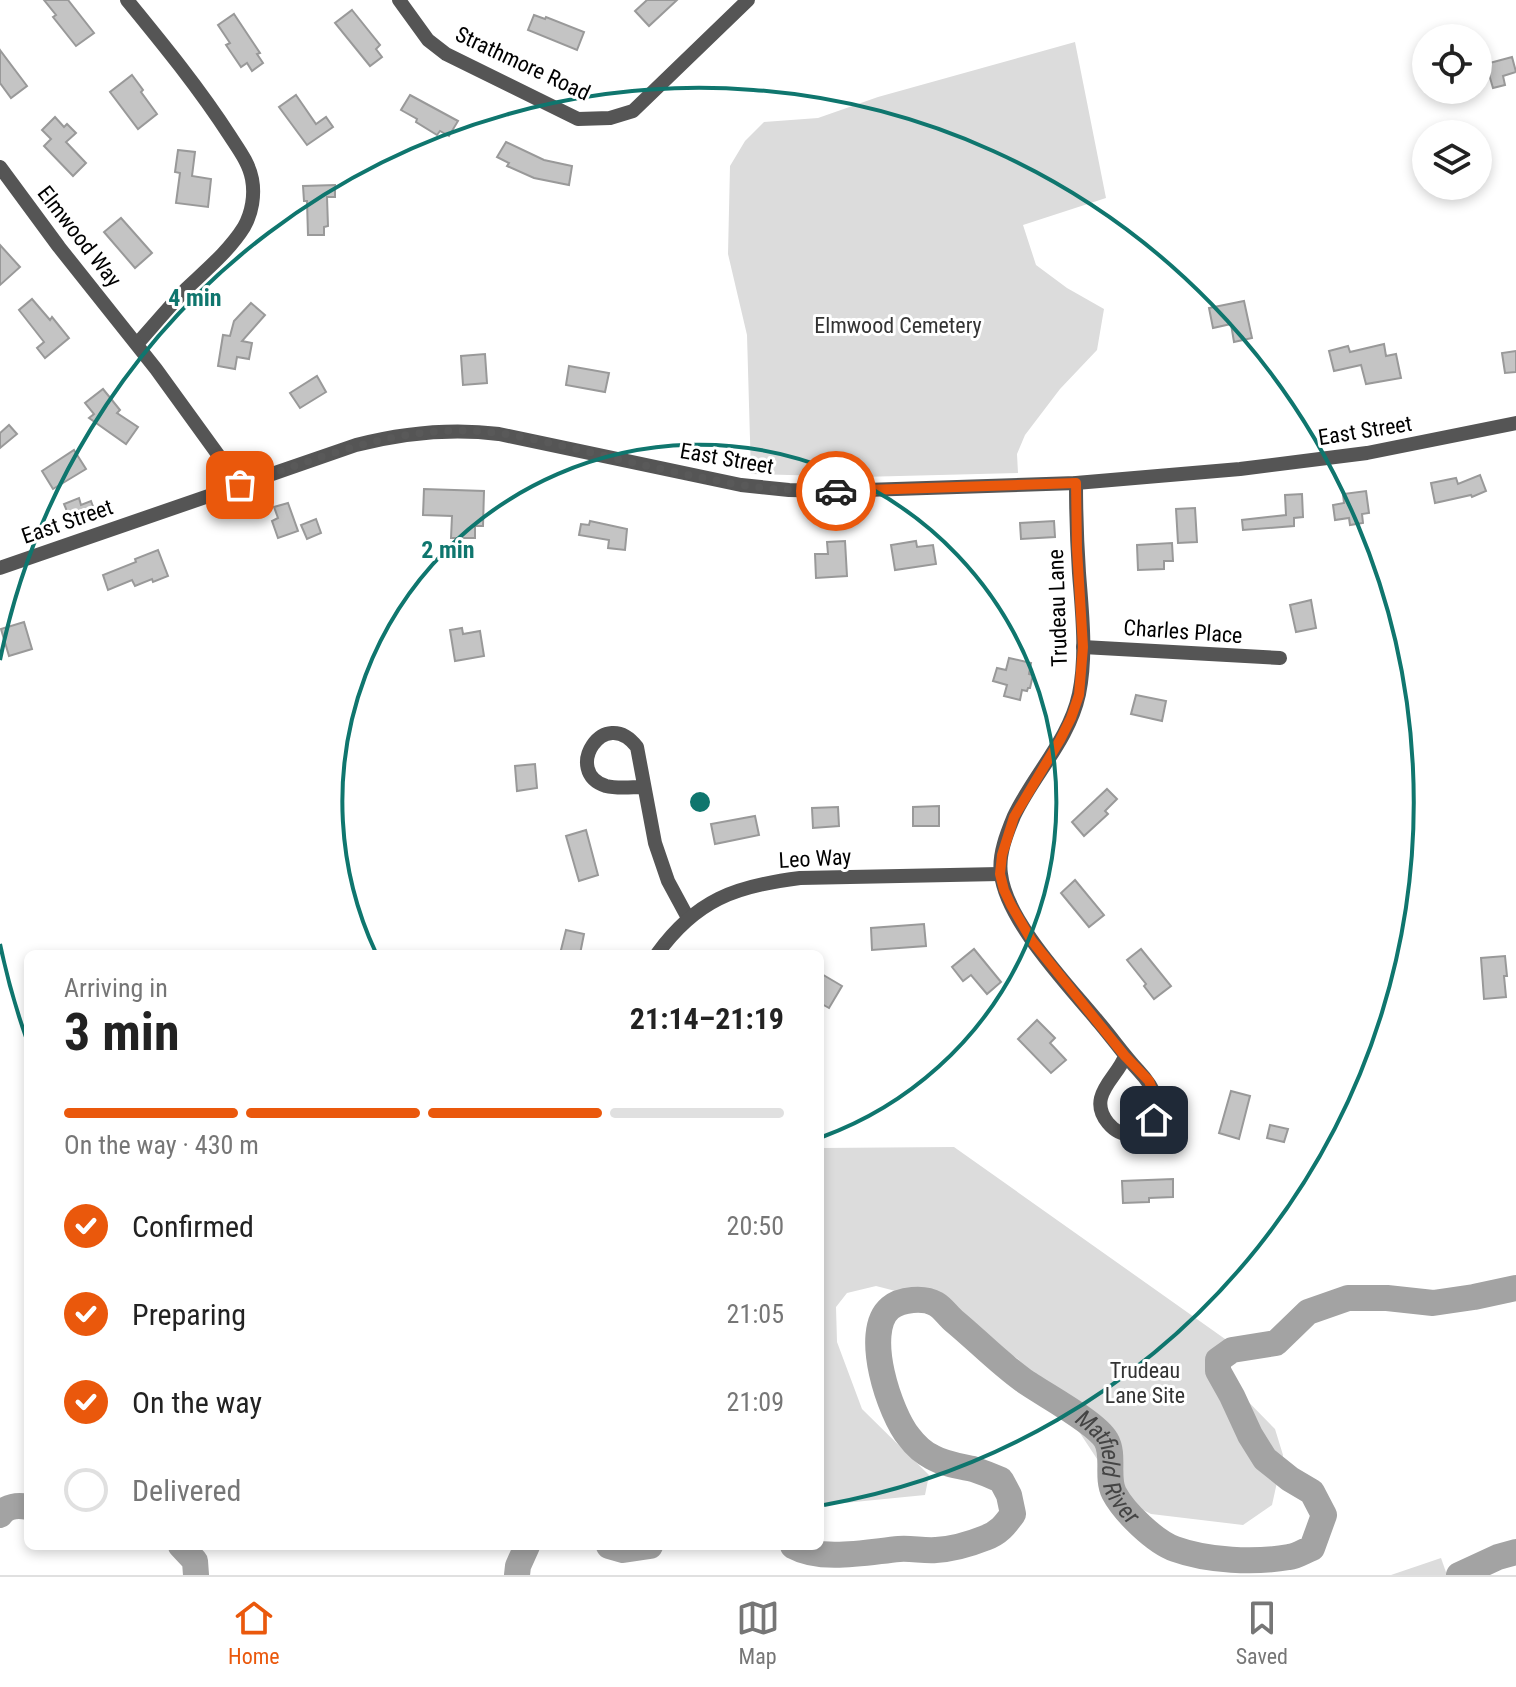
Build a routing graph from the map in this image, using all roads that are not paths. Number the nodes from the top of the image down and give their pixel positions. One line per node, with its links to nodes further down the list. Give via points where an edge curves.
1 (127, 0): 5 (street, via 217,116 247,164 253,190 249,216 235,239)
2 (399, 0): 3 (street, Strathmore Road, via 428,40 446,54 578,119 633,111)
3 (748, 0)
4 (0, 167): 5 (street, Elmwood Way)
5 (137, 344): 8 (street, Elmwood Way)
6 (1516, 423): 7 (street, East Street, via 1338,458)
7 (1076, 483): 8 (street, East Street, via 771,489 516,436 459,431 356,445); 10 (street, Trudeau Lane)
8 (240, 485): 9 (street, East Street)
9 (0, 568)
10 (1083, 647): 11 (street, Charles Place); 13 (street, Trudeau Lane, via 1079,695 1071,718 1014,817)
11 (1280, 658)
12 (644, 787): 12 (street, via 605,785 593,777 587,757 596,739 615,733 632,741); 14 (street, via 662,866)
13 (1000, 874): 14 (street, Leo Way, via 776,881 721,896); 16 (street, via 1032,941)
14 (688, 918): 15 (street, Leo Way)
15 (660, 950)
16 (1125, 1056): 16 (street, via 1149,1081 1158,1105 1150,1126 1132,1135 1110,1125 1101,1111 1104,1090)

